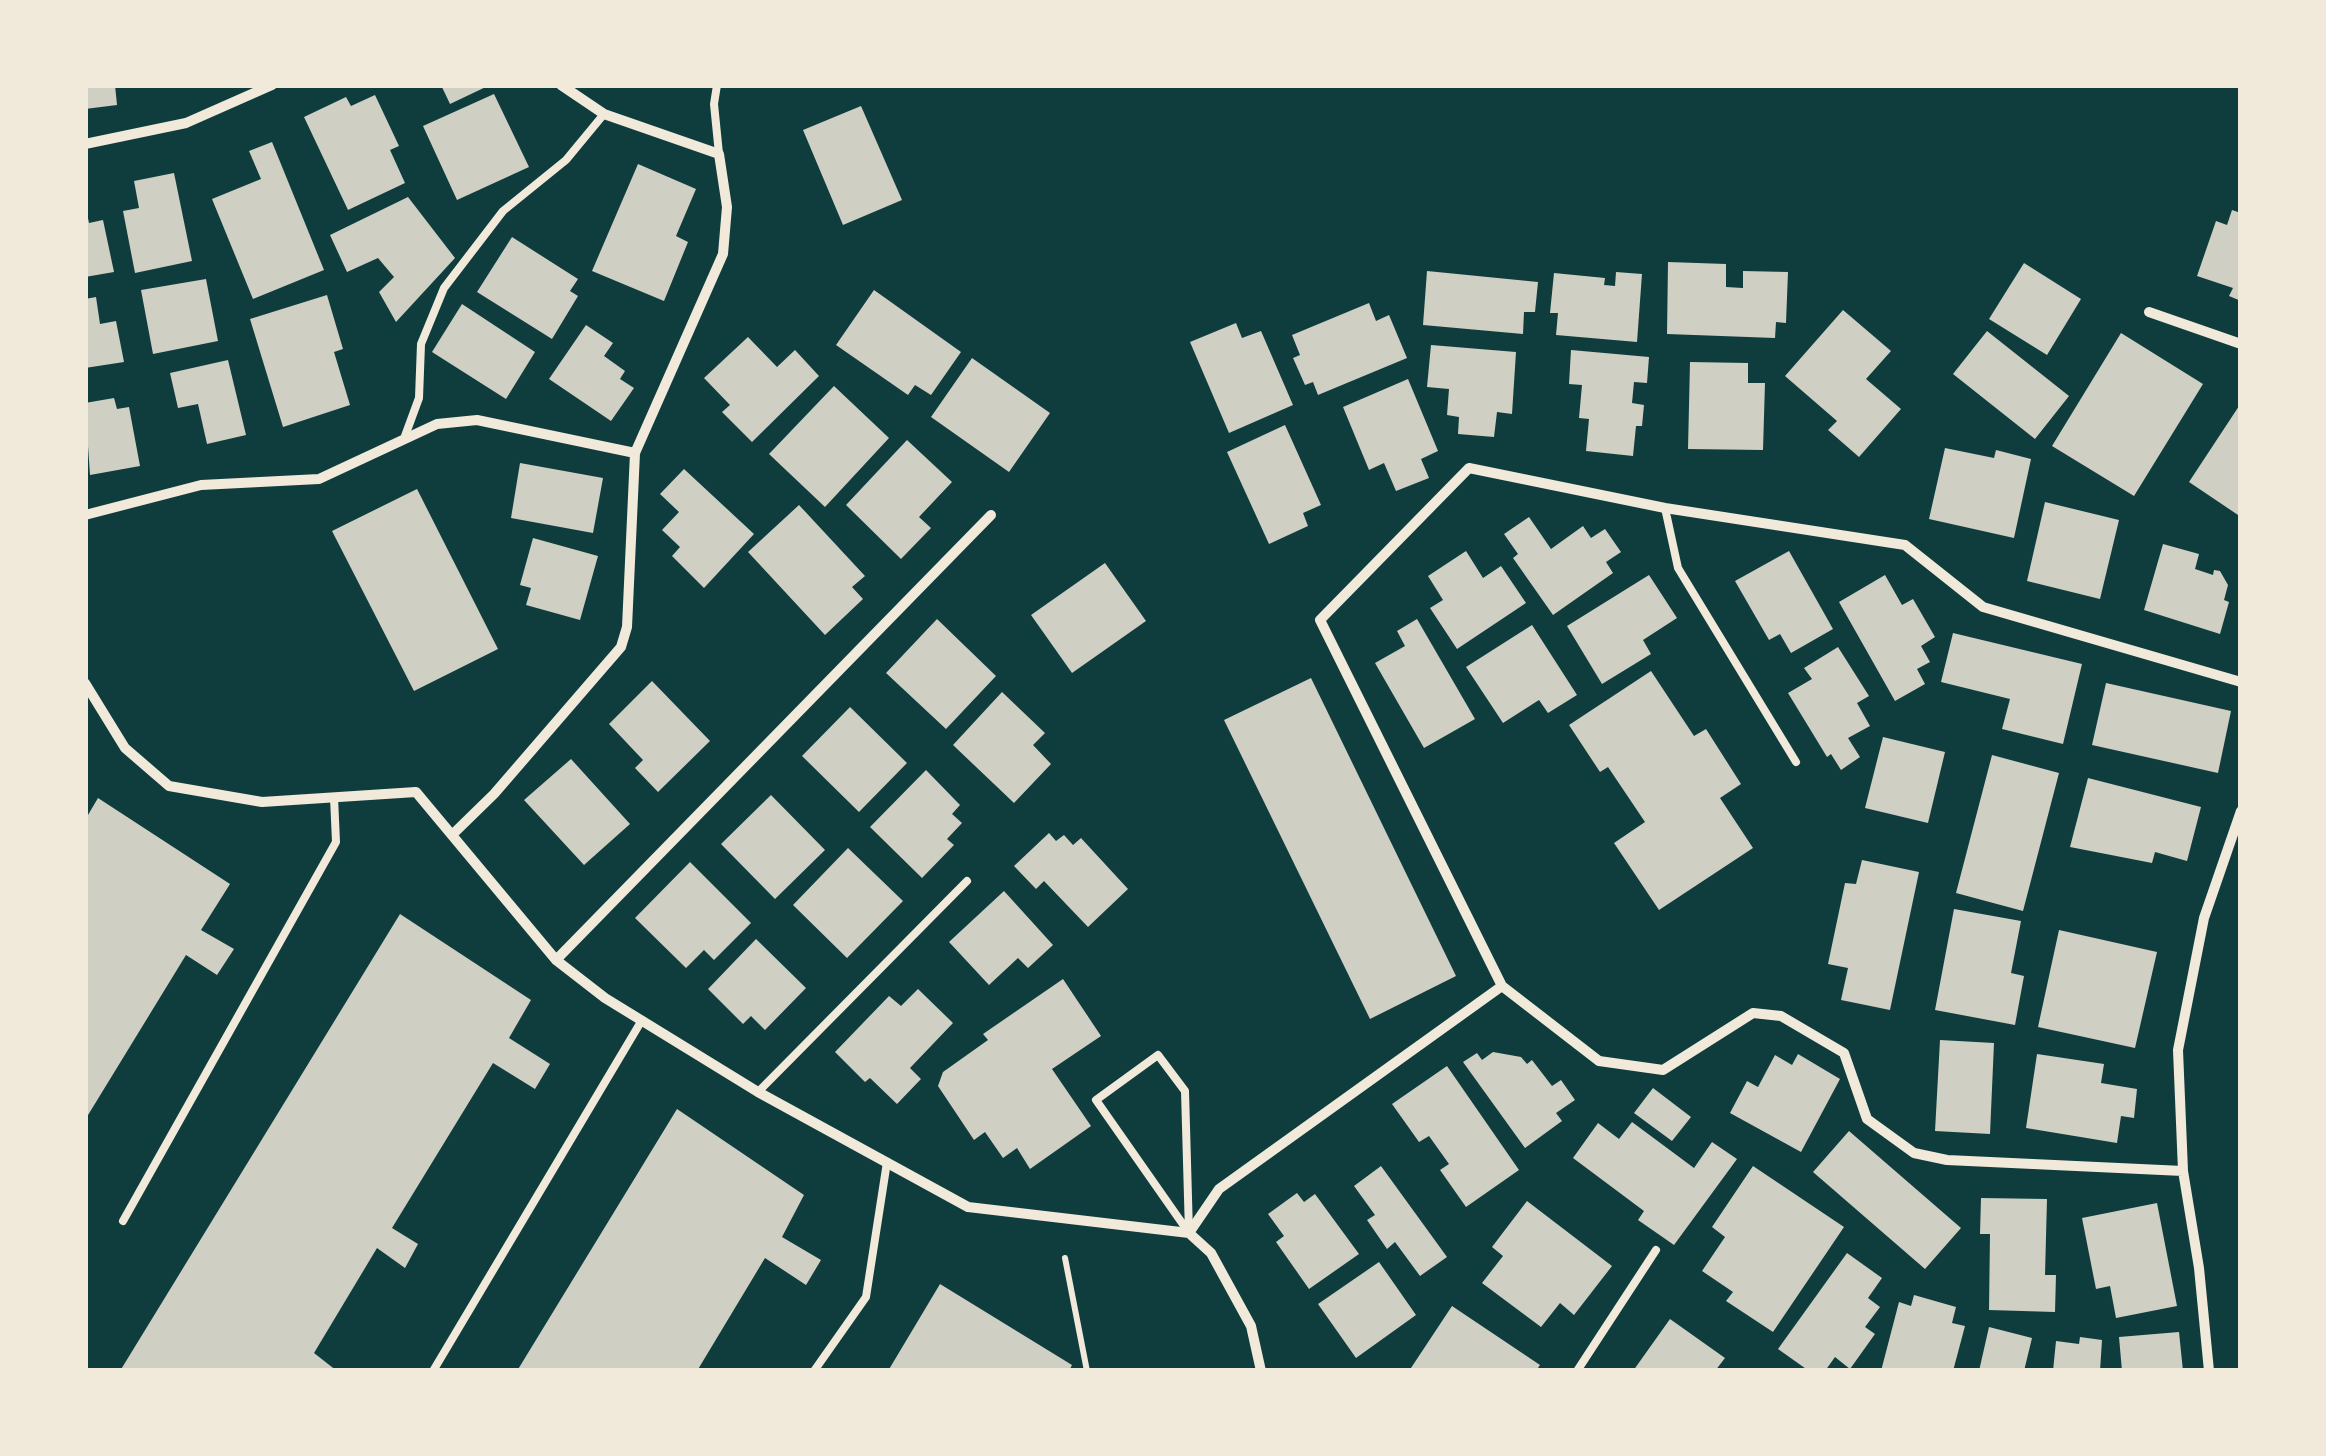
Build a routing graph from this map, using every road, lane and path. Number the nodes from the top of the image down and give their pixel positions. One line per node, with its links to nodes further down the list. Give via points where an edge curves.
1 (272, 85): 5 (street, via 186,123)
2 (561, 85): 4 (street)
3 (718, 85): 6 (lane)
4 (604, 114): 6 (street); 9 (lane, via 566,160 502,211 444,288 421,344 419,398)
5 (85, 144)
6 (720, 154): 10 (street, via 727,207 723,254)
7 (2149, 312): 8 (street)
8 (2241, 344)
9 (405, 436): 10 (street, via 476,420); 12 (street, via 320,479 201,485)
10 (634, 452): 19 (street, via 621,647)
11 (1666, 508): 14 (street, via 1905,545 1983,608); 16 (lane, via 1678,568); 22 (street, via 1468,468 1320,620)
12 (85, 515)
13 (991, 516): 21 (street)
14 (2241, 682)
15 (85, 683): 17 (street, via 125,748 169,786 262,802)
16 (1796, 762)
17 (334, 798): 19 (street, via 416,792); 27 (lane, via 336,842)
18 (2241, 810): 26 (street, via 2204,918 2178,1050)
19 (454, 833): 21 (street)
20 (966, 882): 24 (lane)
21 (556, 960): 23 (street)
22 (1502, 986): 26 (street, via 1599,1061 1663,1070 1753,1012 1780,1016 1844,1053 1867,1118 1914,1153); 28 (street, via 1219,1189)
23 (642, 1020): 24 (street); 31 (lane)
24 (758, 1092): 25 (street)
25 (887, 1162): 28 (street, via 968,1207); 32 (lane, via 866,1298)
26 (2183, 1171): 36 (street)
27 (124, 1221)
28 (1189, 1233): 28 (lane, via 1096,1100 1158,1055 1185,1092); 34 (street, via 1211,1253 1252,1326)
29 (1656, 1250): 35 (lane)
30 (1064, 1252): 33 (path)
31 (433, 1371)
32 (814, 1371)
33 (1088, 1371)
34 (1261, 1371)
35 (1577, 1371)
36 (2209, 1371)

